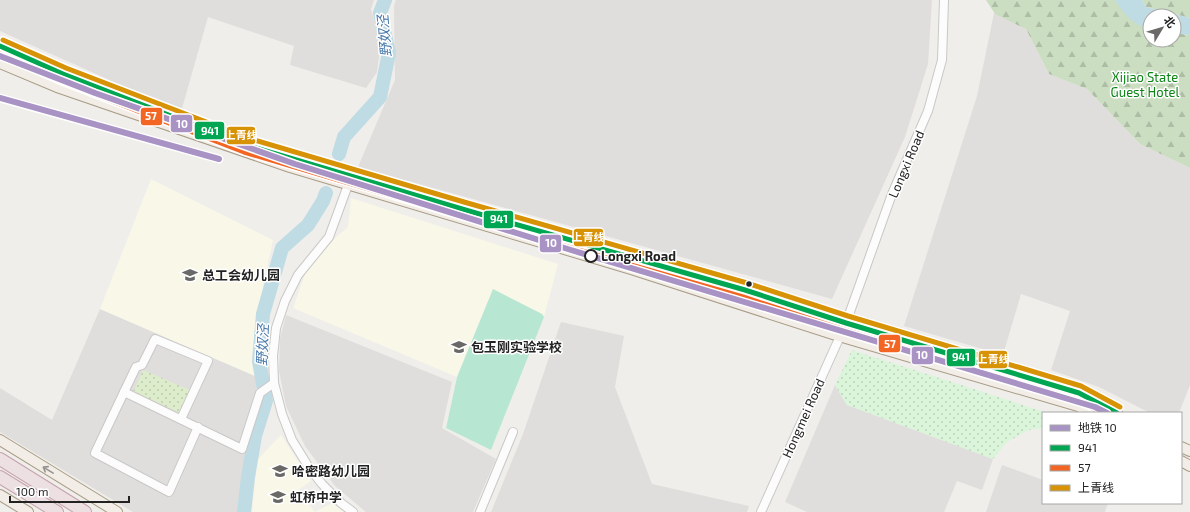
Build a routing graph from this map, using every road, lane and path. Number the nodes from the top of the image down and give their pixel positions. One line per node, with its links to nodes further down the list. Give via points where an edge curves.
1 (944, 0): 5 (street, Longxi Road, via 942,60 928,111 892,194)
2 (0, 46): 5 (main road, via 62,74 246,145 745,290)
3 (0, 63): 4 (main road, via 58,87)
4 (348, 185): 6 (main road, via 631,269); 7 (street, via 329,237 298,275 285,301 276,328)
5 (846, 323): 6 (street, Hongmei Road); 10 (main road, via 1079,393)
6 (839, 336): 9 (main road, via 1078,406); 24 (street, Hongmei Road)
7 (274, 383): 12 (street, via 260,393 242,449); 22 (street, via 282,414 296,447 322,484)
8 (124, 392): 11 (street); 11 (street, via 136,367 142,365 155,339 208,361); 12 (street, via 95,454 169,492)
9 (1088, 412)
10 (1115, 412)
11 (181, 419): 12 (street)
12 (198, 427)
13 (513, 432): 23 (street)
14 (0, 440): 21 (main road, one-way to 14)
15 (0, 459): 20 (highway)
16 (0, 477): 19 (highway)
17 (0, 495): 18 (main road)
18 (28, 512)
19 (57, 512)
20 (85, 512)
21 (117, 512)
22 (353, 512)
23 (480, 512)
24 (761, 512)

